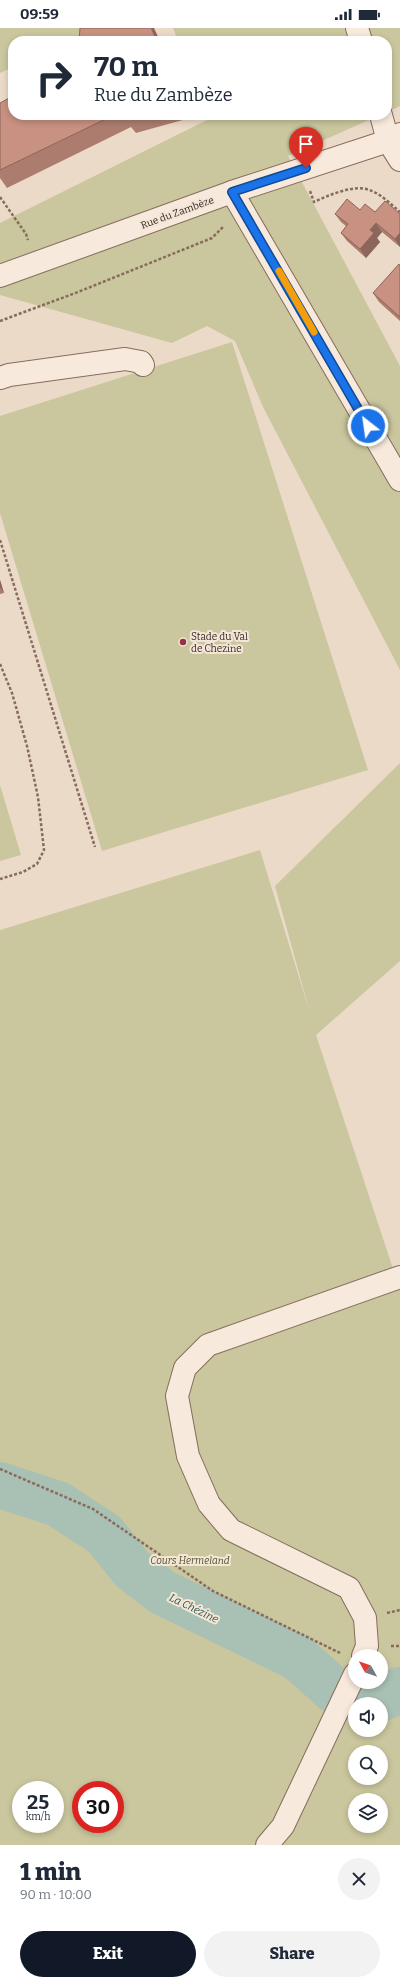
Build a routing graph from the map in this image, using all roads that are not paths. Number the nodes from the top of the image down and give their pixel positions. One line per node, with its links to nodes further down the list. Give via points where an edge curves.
1 (384, 120): 2 (street)
2 (394, 138): 3 (street); 4 (street, Rue du Zambèze)
3 (400, 160)
4 (237, 200): 5 (street, Rue du Zambèze); 8 (street)
5 (0, 276)
6 (143, 365): 7 (street, via 141,362 125,358 9,374)
7 (0, 378)
8 (400, 480)
9 (400, 1278): 10 (street, via 208,1345 185,1368 177,1396 188,1456 209,1504 231,1530 349,1588 365,1618)
10 (366, 1649)
11 (349, 1689): 12 (street, via 283,1826)
12 (267, 1845)

